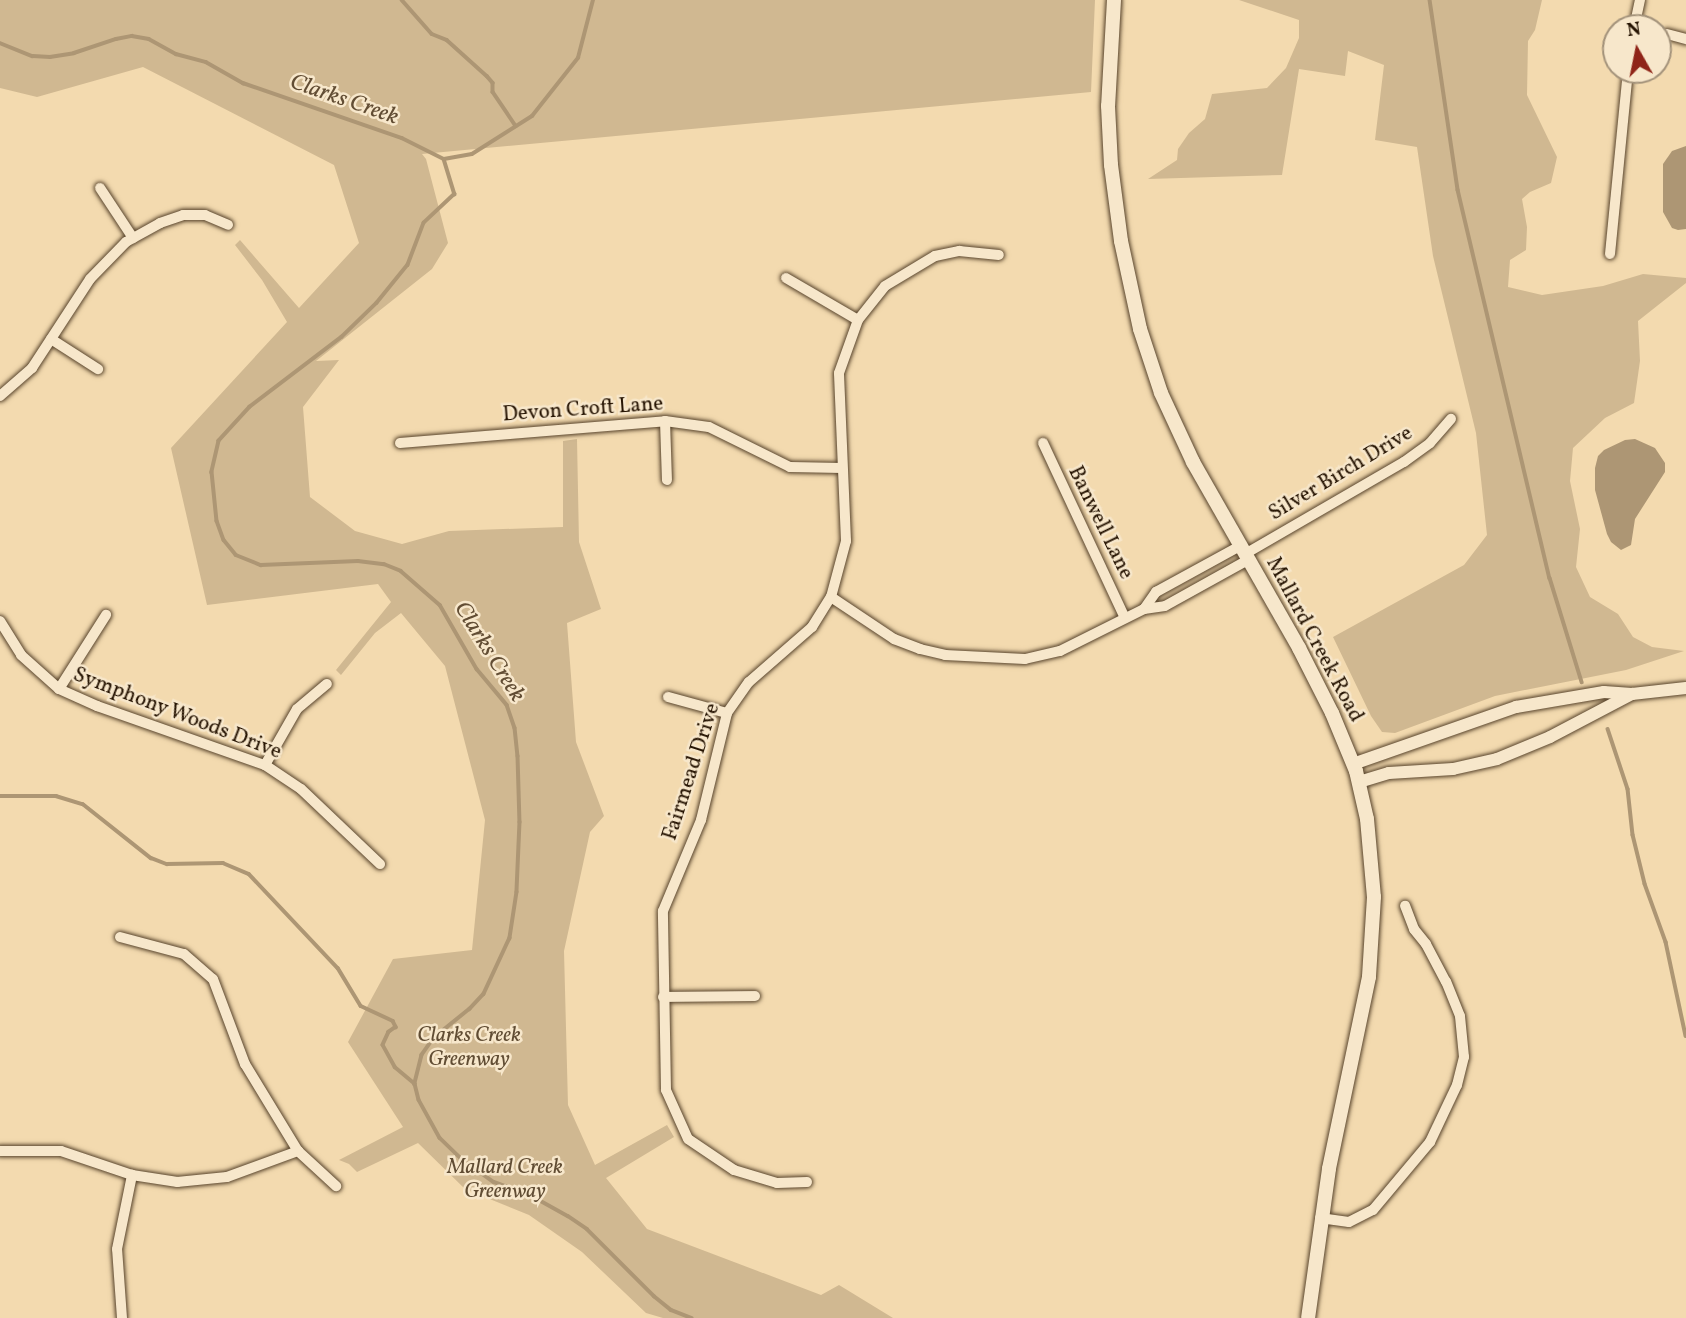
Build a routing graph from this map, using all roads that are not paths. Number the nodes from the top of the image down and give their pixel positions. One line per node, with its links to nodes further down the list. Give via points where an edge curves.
1 (1114, 0): 19 (main road, Mallard Creek Road, via 1110,140 1117,218 1133,304 1171,417)
2 (1627, 84): 6 (street)
3 (100, 188): 5 (street)
4 (228, 225): 5 (street, via 205,215 183,215)
5 (133, 238): 10 (street, via 90,279)
6 (1610, 254)
7 (999, 255): 9 (street, Fairmead Drive, via 959,251 935,256 885,286)
8 (786, 278): 9 (street)
9 (858, 320): 17 (street, Fairmead Drive, via 839,373)
10 (51, 339): 11 (street); 12 (street, via 32,368)
11 (98, 369)
12 (0, 396)
13 (1451, 419): 19 (street, Silver Birch Drive, via 1430,443 1404,462)
14 (665, 421): 15 (street, Devon Croft Lane); 17 (street, Devon Croft Lane, via 709,427 790,467); 18 (street)
15 (400, 443)
16 (1043, 443): 23 (street, Banwell Lane)
17 (842, 468): 20 (street, Fairmead Drive, via 846,541)
18 (667, 480)
19 (1244, 553): 21 (street, Silver Birch Drive, via 1165,606); 21 (street, Silver Birch Drive, via 1156,593); 31 (main road, Mallard Creek Road, via 1309,667)
20 (831, 597): 23 (street, Silver Birch Drive, via 894,639 920,649 997,659 1060,651); 30 (street, Fairmead Drive, via 811,627 749,682)
21 (1144, 609): 23 (street, Silver Birch Drive)
22 (106, 615): 27 (street)
23 (1125, 618)
24 (0, 621): 27 (street, Symphony Woods Drive, via 21,655)
25 (327, 684): 32 (street, via 292,716)
26 (1686, 688): 28 (street)
27 (60, 689): 32 (street, Symphony Woods Drive)
28 (1632, 694): 31 (street, via 1577,695 1500,710); 33 (street, via 1497,759 1442,770 1389,773)
29 (668, 697): 30 (street)
30 (727, 713): 38 (street, Fairmead Drive, via 701,820 663,911)
31 (1353, 764): 33 (main road, Mallard Creek Road)
32 (265, 765): 34 (street, Symphony Woods Drive, via 301,789)
33 (1359, 782): 44 (main road, Mallard Creek Road, via 1374,872 1371,957)
34 (380, 864)
35 (1405, 906): 44 (street, via 1460,1016 1464,1056 1457,1085 1430,1142 1373,1210 1349,1222)
36 (120, 937): 40 (street, via 184,954 213,979 246,1064)
37 (755, 996): 38 (street)
38 (663, 997): 42 (street, Fairmead Drive, via 666,1090 688,1139 734,1170 777,1183)
39 (0, 1151): 41 (street, via 61,1151)
40 (299, 1151): 41 (street, via 227,1177 177,1182); 43 (street)
41 (132, 1175): 45 (street, via 117,1250)
42 (807, 1182)
43 (336, 1186)
44 (1320, 1218): 46 (main road, Mallard Creek Road)
45 (122, 1318)
46 (1308, 1318)

